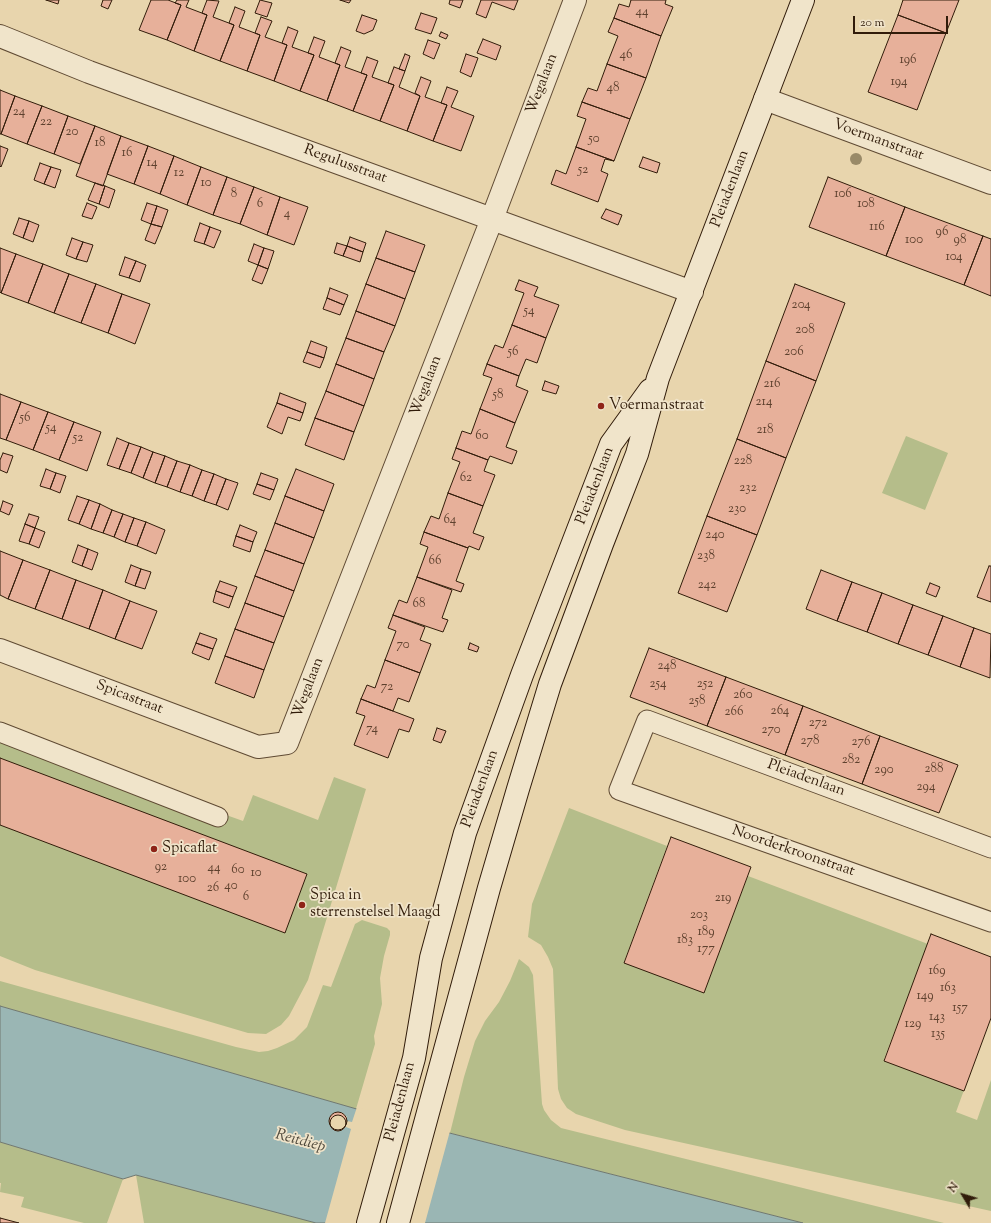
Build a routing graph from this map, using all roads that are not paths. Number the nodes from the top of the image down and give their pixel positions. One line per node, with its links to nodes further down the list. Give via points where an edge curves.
1 (575, 0): 6 (main road, Wegalaan)
2 (803, 0): 4 (main road, Pleiadenlaan)
3 (0, 36): 6 (main road, Regulusstraat, via 89,72)
4 (765, 99): 5 (main road, Voermanstraat); 7 (main road, Pleiadenlaan)
5 (991, 183)
6 (492, 219): 7 (main road, Regulusstraat); 11 (main road, Wegalaan, via 288,743)
7 (692, 292): 8 (main road, Pleiadenlaan)
8 (658, 378): 16 (main road, Pleiadenlaan, via 611,444 465,833 431,958 414,1058); 17 (main road, Pleiadenlaan, via 637,454 550,684 511,812)
9 (0, 650): 11 (main road, Spicastraat)
10 (0, 732): 13 (lane)
11 (258, 747)
12 (628, 767): 14 (lane, Pleiadenlaan, via 647,720); 15 (lane, Noorderkroonstraat, via 619,790)
13 (218, 817)
14 (991, 848)
15 (991, 922)
16 (368, 1223)
17 (398, 1223)

